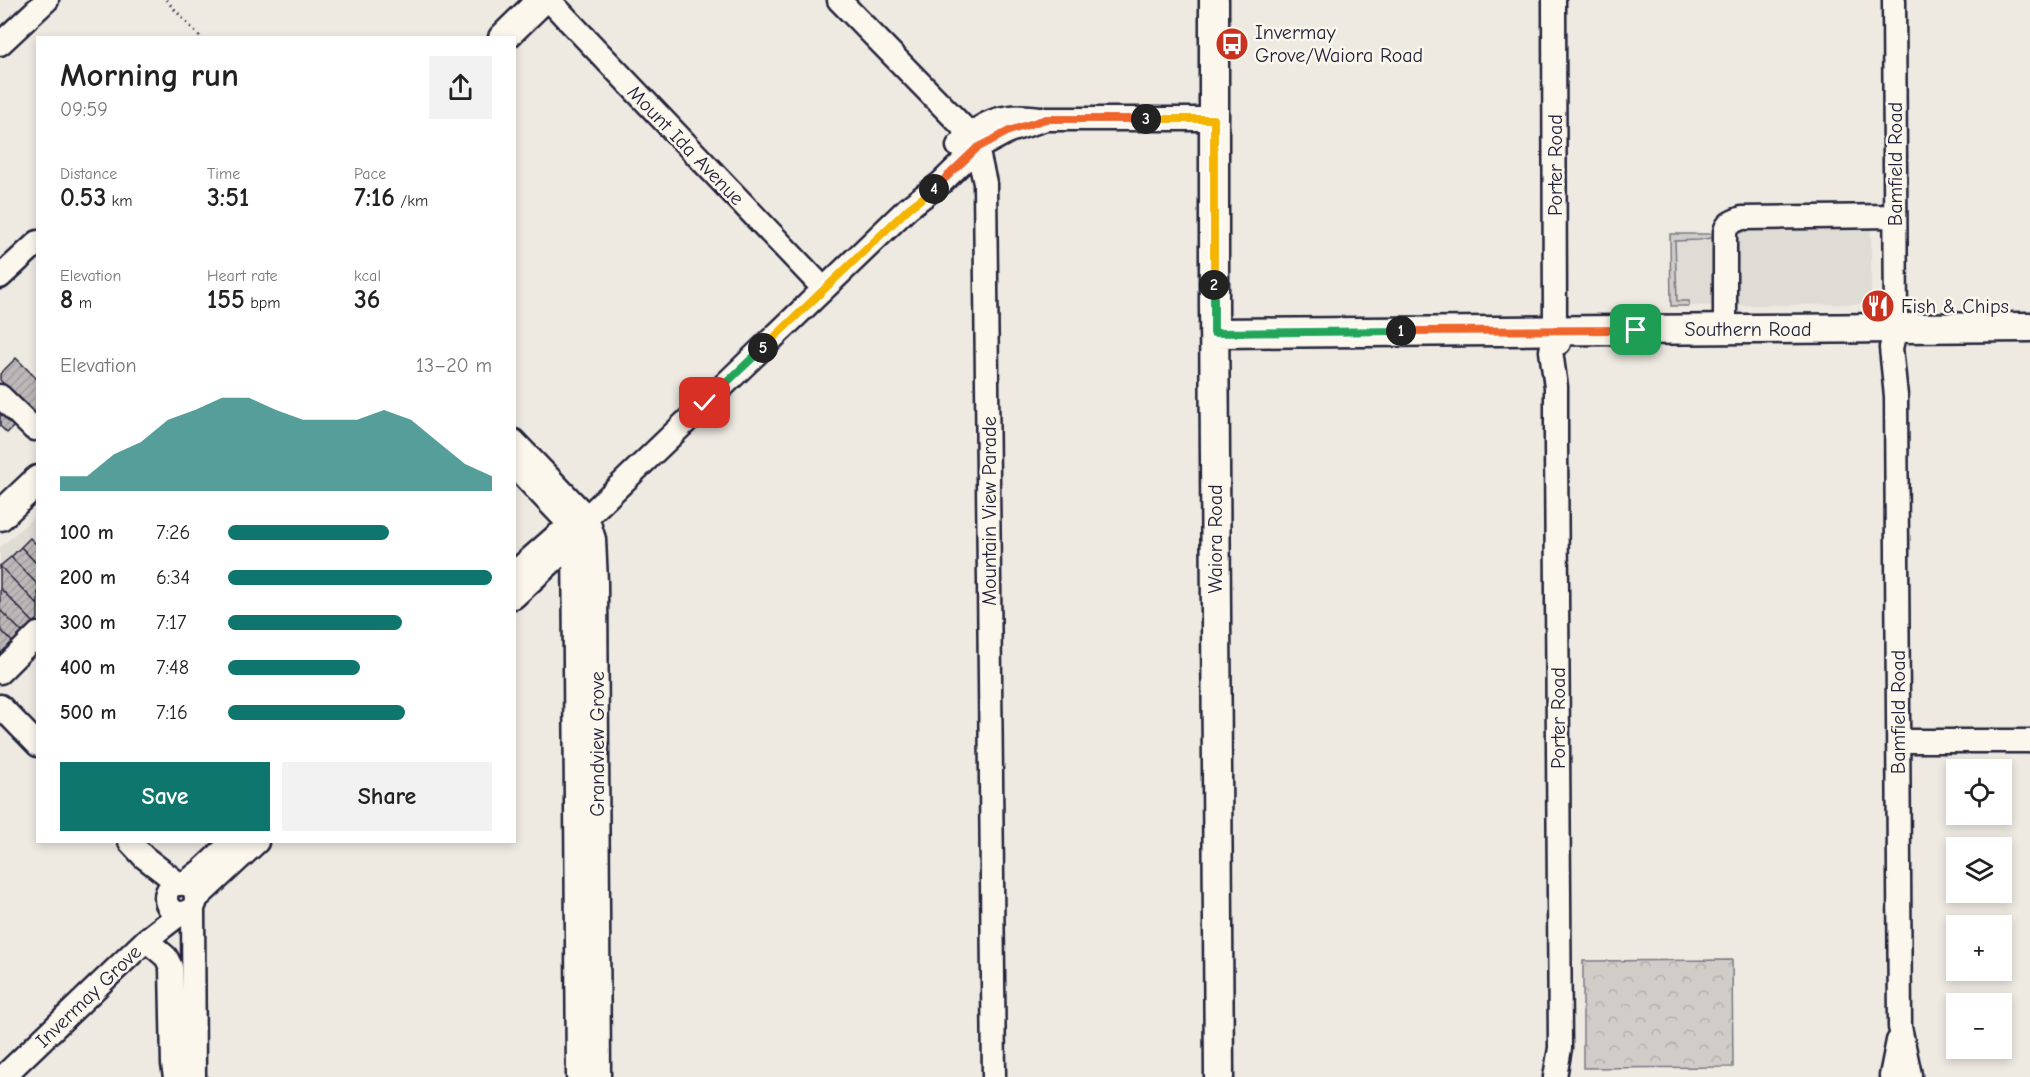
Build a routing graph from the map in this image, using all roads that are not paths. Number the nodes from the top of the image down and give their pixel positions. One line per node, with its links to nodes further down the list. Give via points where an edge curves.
1 (47, 0): 9 (street)
2 (542, 0): 8 (main road)
3 (549, 0): 15 (street, Mount Ida Avenue)
4 (839, 0): 11 (street, Mountain View Parade, via 957,118)
5 (1214, 0): 10 (main road, Waiora Road)
6 (1554, 0): 19 (street, Porter Road)
7 (1894, 0): 12 (street, Bamfield Road)
8 (505, 36)
9 (0, 45)
10 (1214, 119): 11 (street, via 1010,116 977,128); 20 (main road, Waiora Road)
11 (973, 141): 15 (street, via 941,183); 48 (street, Mountain View Parade, via 986,198)
12 (1895, 216): 17 (street, Bamfield Road); 18 (street, via 1742,218 1730,223 1725,232)
13 (36, 244): 14 (street)
14 (0, 277)
15 (824, 289): 27 (street)
16 (2030, 327): 17 (main road, Southern Road)
17 (1896, 328): 18 (main road, Southern Road); 33 (street, Bamfield Road, via 1891,348 1896,396)
18 (1725, 329): 19 (main road, Southern Road)
19 (1555, 330): 20 (main road, Southern Road); 41 (street, Porter Road, via 1551,351 1556,387)
20 (1214, 333): 49 (main road, Waiora Road)
21 (0, 396): 22 (street)
22 (34, 429)
23 (516, 444): 27 (street, Grandview Grove)
24 (516, 468): 27 (street, Grandview Grove)
25 (36, 482): 26 (main road)
26 (0, 516)
27 (577, 526): 28 (street, via 540,549); 29 (street, via 568,547); 46 (street, Grandview Grove); 47 (street, Grandview Grove, via 594,539 596,582)
28 (516, 571)
29 (516, 595)
30 (36, 636): 31 (street)
31 (0, 672)
32 (0, 706): 35 (street)
33 (1899, 741): 34 (street); 42 (street, Bamfield Road)
34 (2030, 741)
35 (36, 743)
36 (231, 843): 39 (street, Invermay Grove, via 202,870)
37 (256, 843): 39 (street, Invermay Grove)
38 (137, 849): 39 (street)
39 (181, 898): 40 (street, Invermay Grove); 45 (street)
40 (146, 940): 43 (street, Invermay Grove); 44 (street, via 171,966)
41 (1560, 1048): 50 (street, Porter Road); 51 (street, Porter Road)
42 (1901, 1076)
43 (3, 1077)
44 (175, 1077)
45 (195, 1077)
46 (578, 1077)
47 (599, 1077)
48 (994, 1077)
49 (1219, 1077)
50 (1556, 1077)
51 (1564, 1077)

